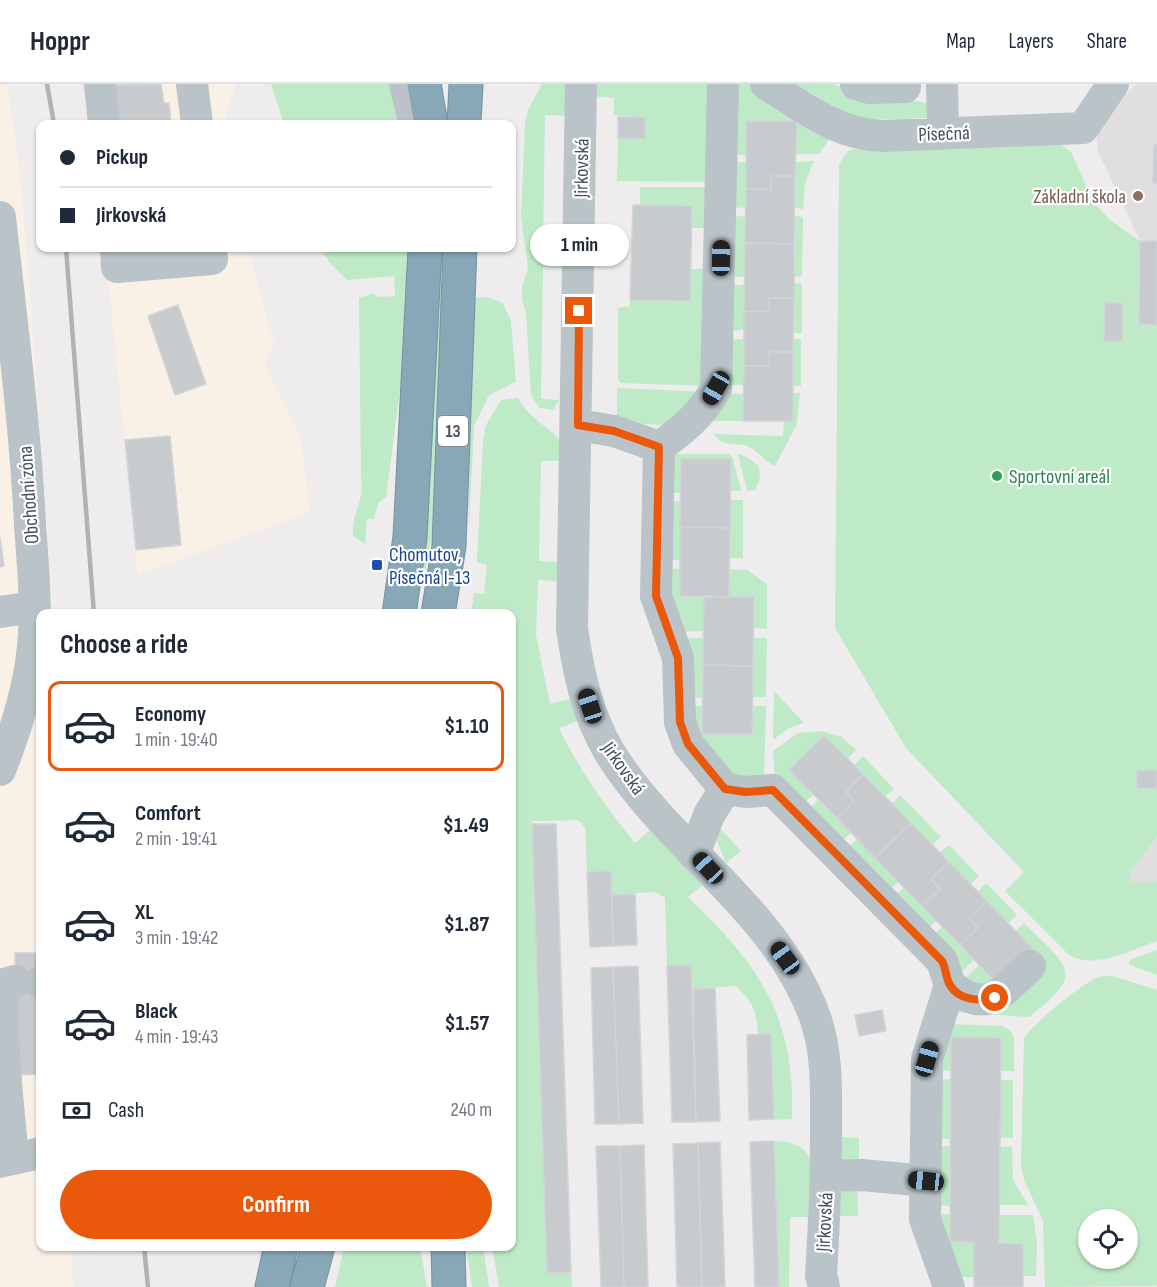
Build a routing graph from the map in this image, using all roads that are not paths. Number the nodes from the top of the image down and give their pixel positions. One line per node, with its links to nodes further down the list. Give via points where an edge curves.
1 (100, 84): 13 (street)
2 (192, 84): 14 (street)
3 (405, 84): 15 (street)
4 (424, 84): 16 (highway)
5 (465, 84): 17 (highway)
6 (581, 84): 24 (street, Jirkovská)
7 (723, 84): 25 (street, via 716,388 692,423)
8 (766, 84): 18 (street, Písečná, via 841,129 863,135)
9 (856, 84): 12 (street, via 870,88)
10 (942, 84): 18 (street)
11 (1113, 84): 18 (street, Písečná, via 1083,128)
12 (905, 87)
13 (104, 120)
14 (196, 120)
15 (414, 120)
16 (430, 120)
17 (464, 120)
18 (943, 133)
19 (0, 216): 26 (street, Obchodní zóna)
20 (116, 252): 21 (street, via 117,267 212,258)
21 (211, 252)
22 (422, 252): 28 (highway, 13, via 410,537)
23 (459, 252): 29 (highway, 13, via 448,546)
24 (578, 425): 25 (street, via 614,431); 33 (street, Jirkovská, via 573,628 578,671 609,752)
25 (659, 447): 32 (street, via 656,596 678,658 680,722 688,744)
26 (13, 456): 27 (street, Obchodní zóna)
27 (35, 607): 30 (street); 31 (street, Obchodní zóna, via 27,691)
28 (400, 609)
29 (439, 609)
30 (0, 612)
31 (0, 770)
32 (725, 789): 33 (street); 36 (street, via 773,790 942,961)
33 (694, 854): 38 (street, Jirkovská, via 762,925 790,966 815,1019 826,1060)
34 (1030, 966): 36 (street, via 995,998 980,1001 963,996)
35 (32, 981): 37 (street, via 4,984 1,1003 2,1076)
36 (950, 985): 39 (street, via 927,1059)
37 (18, 1158)
38 (826, 1176): 39 (street); 46 (street, Jirkovská, via 821,1275)
39 (926, 1181): 47 (street, via 925,1219)
40 (280, 1251): 43 (highway)
41 (317, 1251): 44 (highway)
42 (448, 1251): 45 (highway)
43 (272, 1287)
44 (307, 1287)
45 (449, 1287)
46 (824, 1287)
47 (949, 1287)

